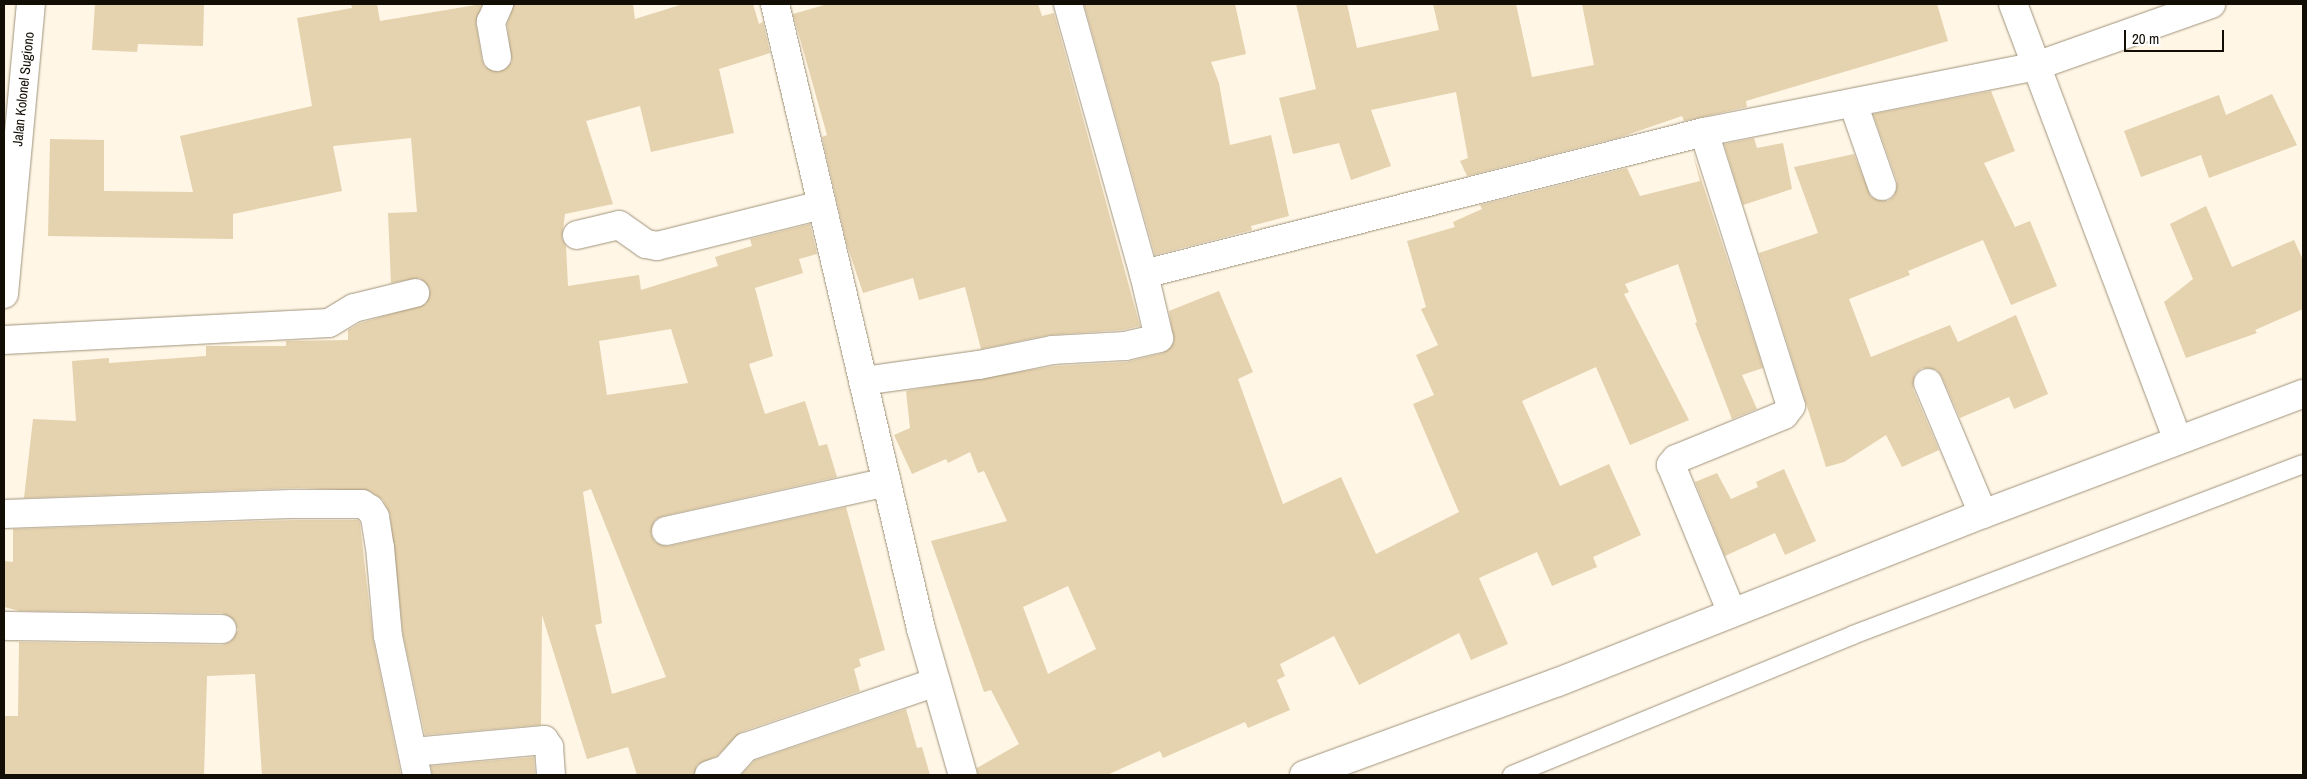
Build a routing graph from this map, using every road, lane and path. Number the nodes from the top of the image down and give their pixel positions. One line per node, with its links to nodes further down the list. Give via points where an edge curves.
1 (31, 4): 16 (street, Jalan Kolonel Sugiono)
2 (499, 4): 7 (street, via 491,22)
3 (775, 4): 12 (street)
4 (1068, 4): 14 (street)
5 (2013, 4): 8 (street)
6 (2211, 4): 8 (street)
7 (497, 57)
8 (2036, 66): 9 (street); 21 (street)
9 (1853, 103): 10 (street); 11 (street)
10 (1704, 132): 14 (street); 27 (street, via 1791,406 1784,414 1676,459 1671,465)
11 (1882, 186)
12 (822, 205): 13 (street, via 657,246 646,244 619,225); 18 (street)
13 (577, 235)
14 (1144, 274): 18 (street, via 1159,338 1125,346 1052,350 979,365)
15 (415, 293): 17 (street, via 354,308 329,323)
16 (4, 294)
17 (4, 340)
18 (863, 381): 23 (street)
19 (1928, 383): 25 (street)
20 (2303, 394): 21 (street)
21 (2177, 439): 25 (street)
22 (2303, 464): 36 (lane, via 1853,635)
23 (887, 482): 26 (street); 30 (street)
24 (4, 514): 31 (street, via 362,504 375,517 388,636)
25 (1983, 514): 27 (street)
26 (666, 531)
27 (1732, 613): 35 (street, via 1558,682)
28 (4, 626): 29 (street)
29 (222, 629)
30 (936, 682): 33 (street, via 746,747 726,769); 34 (street)
31 (415, 763): 32 (street, via 544,740 549,747)
32 (552, 775)
33 (709, 775)
34 (963, 775)
35 (1304, 775)
36 (1512, 775)

